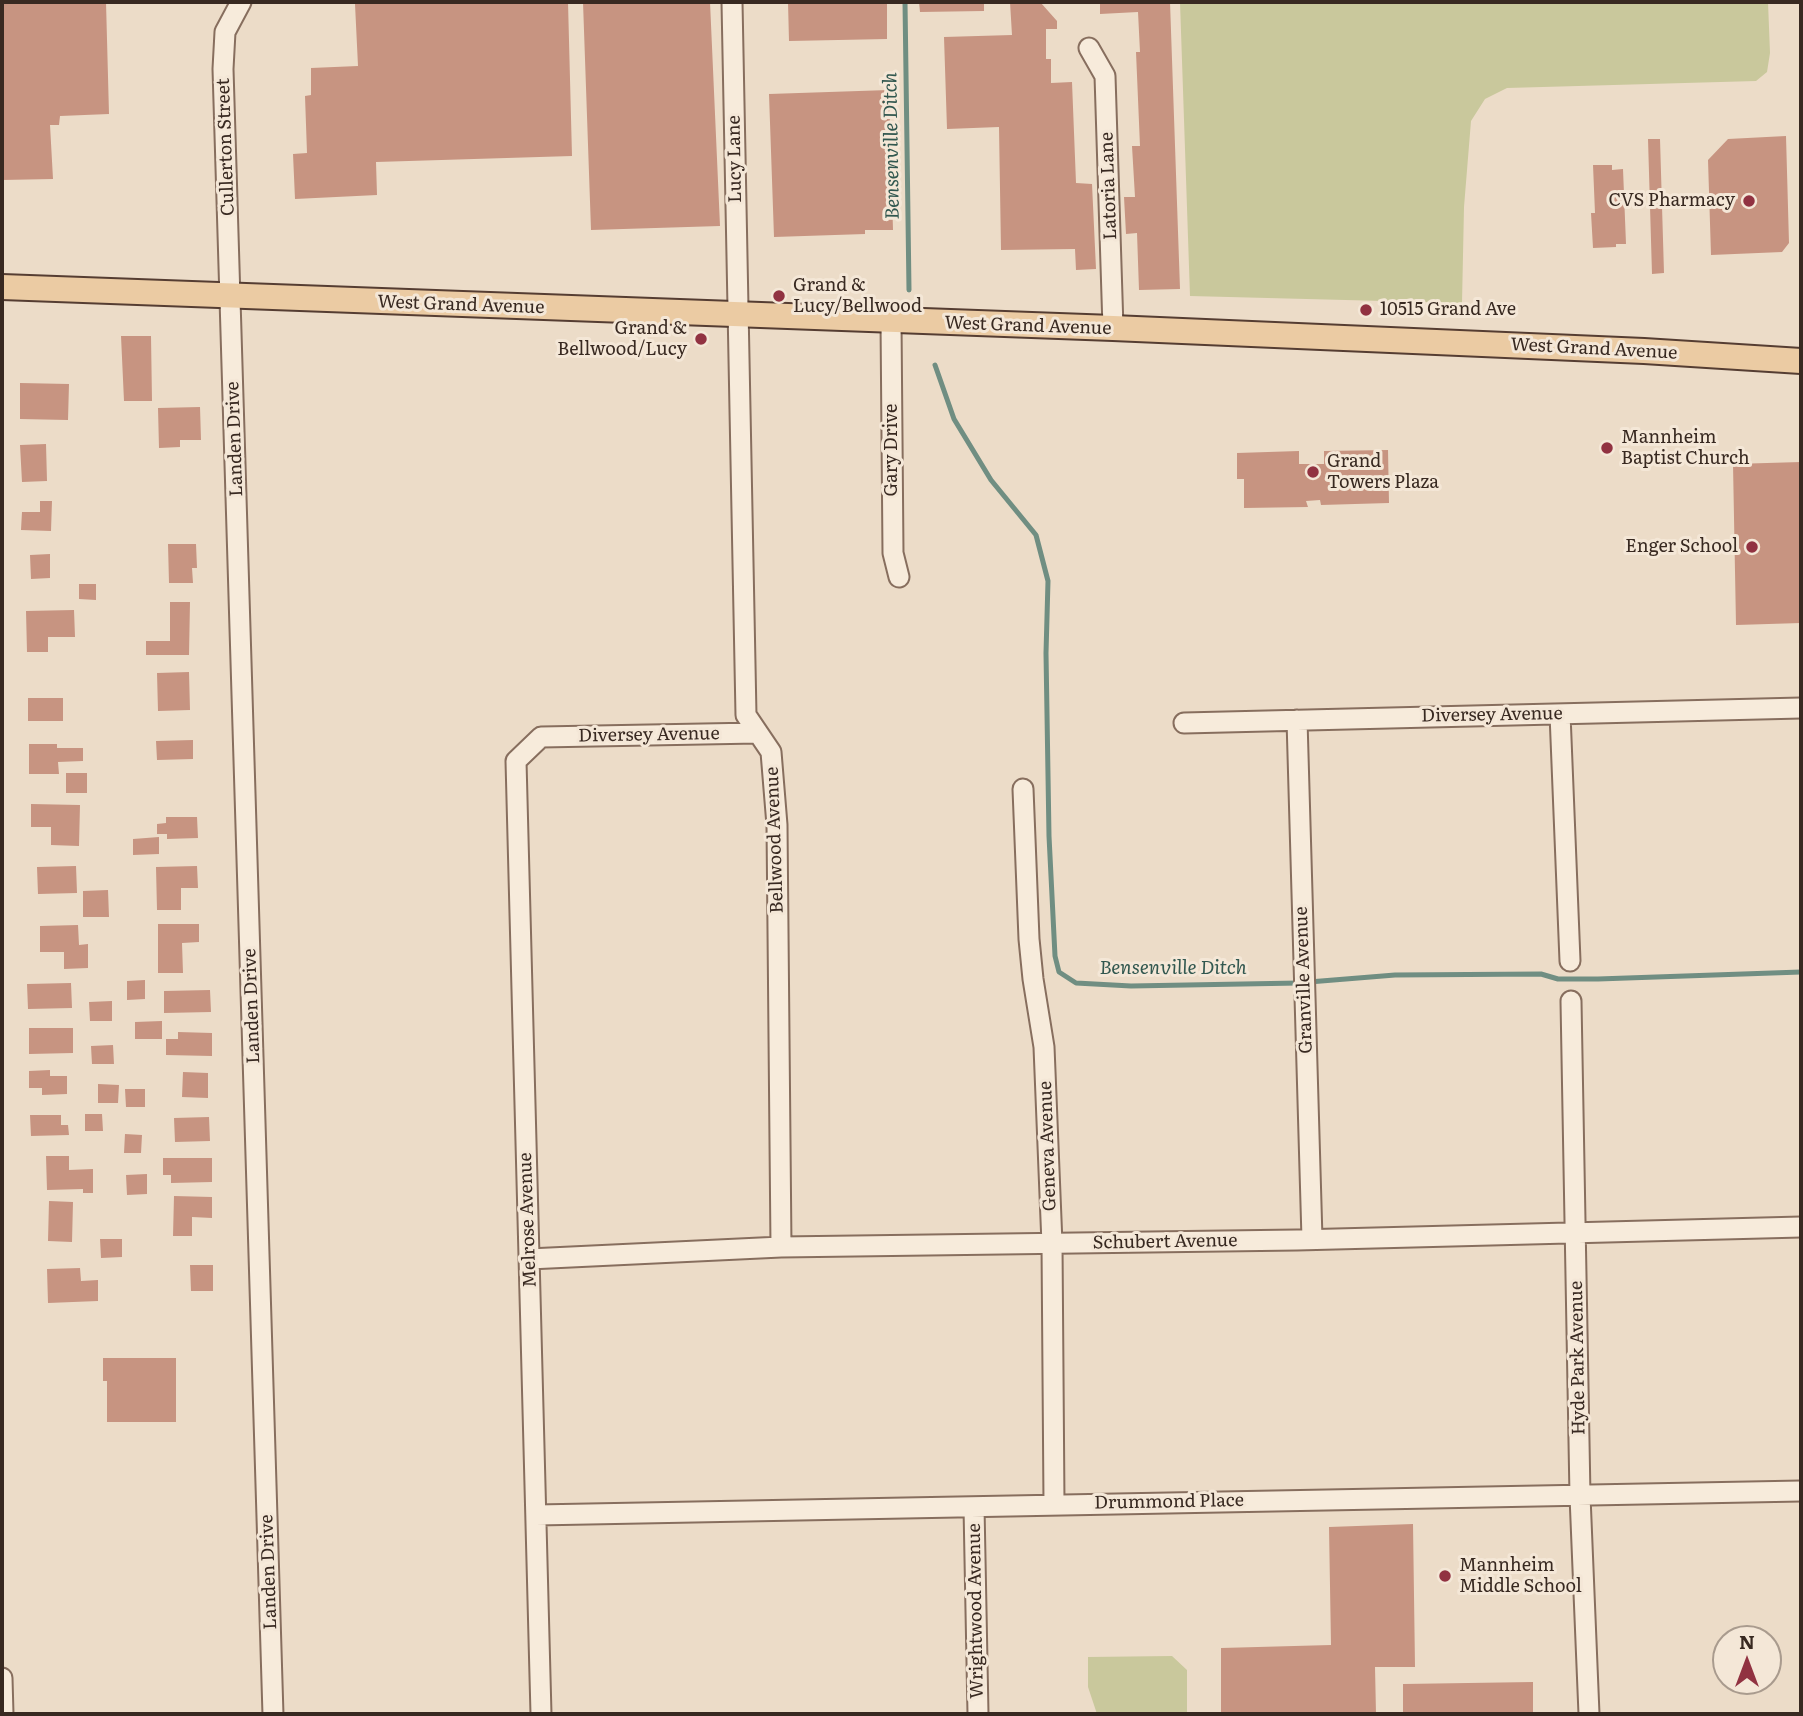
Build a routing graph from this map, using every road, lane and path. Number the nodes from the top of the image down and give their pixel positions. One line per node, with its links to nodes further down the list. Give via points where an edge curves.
1 (241, 2): 5 (street, Cullerton Street, via 225,32 223,69)
2 (732, 2): 6 (street, Lucy Lane)
3 (1089, 48): 8 (street, Latoria Lane, via 1105,76)
4 (2, 287): 5 (main road, West Grand Avenue)
5 (231, 297): 6 (main road, West Grand Avenue); 33 (street, Landen Drive)
6 (737, 316): 7 (main road, West Grand Avenue); 15 (street, Bellwood Avenue, via 746,715)
7 (891, 321): 8 (main road, West Grand Avenue); 10 (street, Gary Drive, via 893,553)
8 (1114, 328): 9 (main road, West Grand Avenue)
9 (1801, 361)
10 (899, 577)
11 (1801, 708): 12 (street, Diversey Avenue)
12 (1560, 714): 13 (street, Diversey Avenue); 18 (street)
13 (1297, 720): 14 (street, Diversey Avenue); 22 (street, Granville Avenue)
14 (1184, 723)
15 (757, 733): 16 (street, Diversey Avenue); 24 (street, Bellwood Avenue, via 771,752 777,825)
16 (541, 737): 25 (street, Melrose Avenue, via 516,761)
17 (1023, 789): 23 (street, Geneva Avenue, via 1030,953 1044,1047)
18 (1570, 961)
19 (1571, 1001): 21 (street, Hyde Park Avenue)
20 (1801, 1227): 21 (street, Schubert Avenue)
21 (1577, 1233): 22 (street, Schubert Avenue); 27 (street, Hyde Park Avenue)
22 (1312, 1240): 23 (street, Schubert Avenue)
23 (1052, 1244): 24 (street, Schubert Avenue); 28 (street, Geneva Avenue)
24 (780, 1247): 25 (street, Schubert Avenue)
25 (529, 1259): 30 (street, Melrose Avenue)
26 (1801, 1491): 27 (street, Drummond Place)
27 (1580, 1496): 28 (street, Drummond Place); 36 (street, Hyde Park Avenue)
28 (1054, 1504): 29 (street, Drummond Place)
29 (974, 1507): 30 (street, Drummond Place); 35 (street, Wrightwood Avenue)
30 (536, 1515): 34 (street, Melrose Avenue)
31 (2, 1678): 32 (street)
32 (3, 1714)
33 (273, 1714)
34 (541, 1714)
35 (978, 1714)
36 (1588, 1714)

